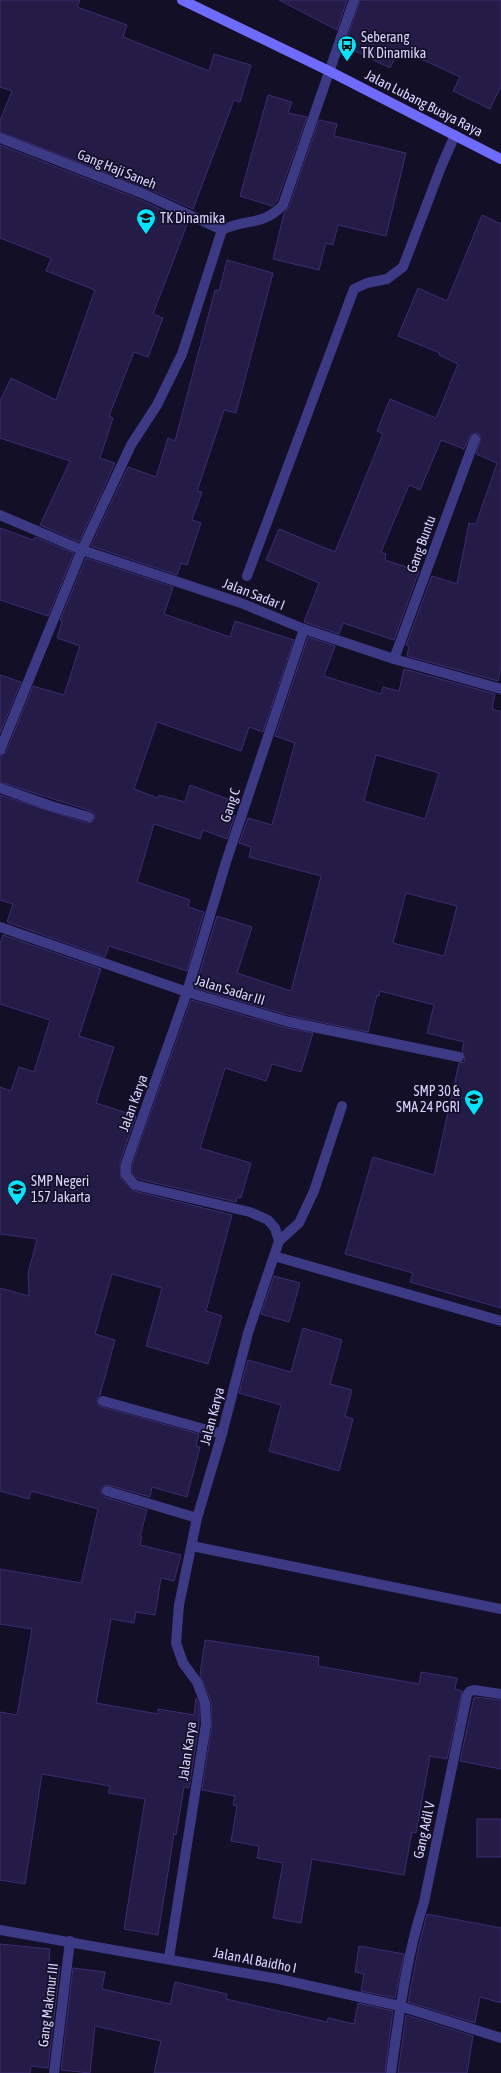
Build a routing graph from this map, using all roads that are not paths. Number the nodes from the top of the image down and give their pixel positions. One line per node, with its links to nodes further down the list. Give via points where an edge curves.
1 (182, 0): 3 (main road, Jalan Lubang Buaya Raya)
2 (354, 0): 3 (street)
3 (329, 71): 4 (main road, Jalan Lubang Buaya Raya); 7 (street, via 283,205 274,215 258,221 232,225)
4 (455, 135): 6 (main road, Jalan Lubang Buaya Raya); 11 (street, via 403,268 387,279 354,289)
5 (0, 138): 7 (street, Gang Haji Saneh, via 144,194)
6 (501, 159)
7 (222, 230): 10 (street, via 182,354 157,405 131,445)
8 (475, 439): 13 (street, Gang Buntu)
9 (0, 515): 10 (street, Jalan Sadar I)
10 (82, 550): 12 (street, Jalan Sadar I, via 241,603); 15 (street)
11 (247, 576)
12 (304, 629): 13 (street, Jalan Sadar I); 19 (street, Gang C, via 226,862)
13 (394, 659): 14 (street, Jalan Sadar I)
14 (501, 689)
15 (0, 750)
16 (0, 788): 17 (street)
17 (89, 817)
18 (0, 927): 19 (street, Jalan Sadar III)
19 (187, 992): 20 (street, Jalan Sadar III, via 289,1022); 22 (street, Jalan Karya, via 126,1164 126,1174 135,1185 250,1212 268,1220 275,1228)
20 (459, 1056)
21 (342, 1106): 22 (street, via 314,1191 299,1223)
22 (279, 1240): 23 (street, Jalan Karya)
23 (274, 1256): 24 (street); 26 (street, Jalan Karya, via 248,1333)
24 (501, 1321)
25 (103, 1401): 26 (street)
26 (222, 1434): 28 (street, Jalan Karya)
27 (107, 1492): 28 (street)
28 (197, 1518): 29 (street, Jalan Karya)
29 (192, 1546): 30 (street); 34 (street, Jalan Karya, via 179,1605 176,1643 183,1663 197,1682 205,1703 206,1724)
30 (501, 1609)
31 (501, 1694): 35 (street, Gang Adil V, via 474,1690 467,1695)
32 (0, 1930): 33 (street, Jalan Al Baidho I)
33 (70, 1941): 34 (street, Jalan Al Baidho I); 37 (street, Gang Makmur III)
34 (169, 1958): 35 (street, Jalan Al Baidho I)
35 (400, 2006): 36 (street, Jalan Al Baidho I); 38 (street, Gang Adil V)
36 (501, 2038)
37 (54, 2073)
38 (391, 2073)

